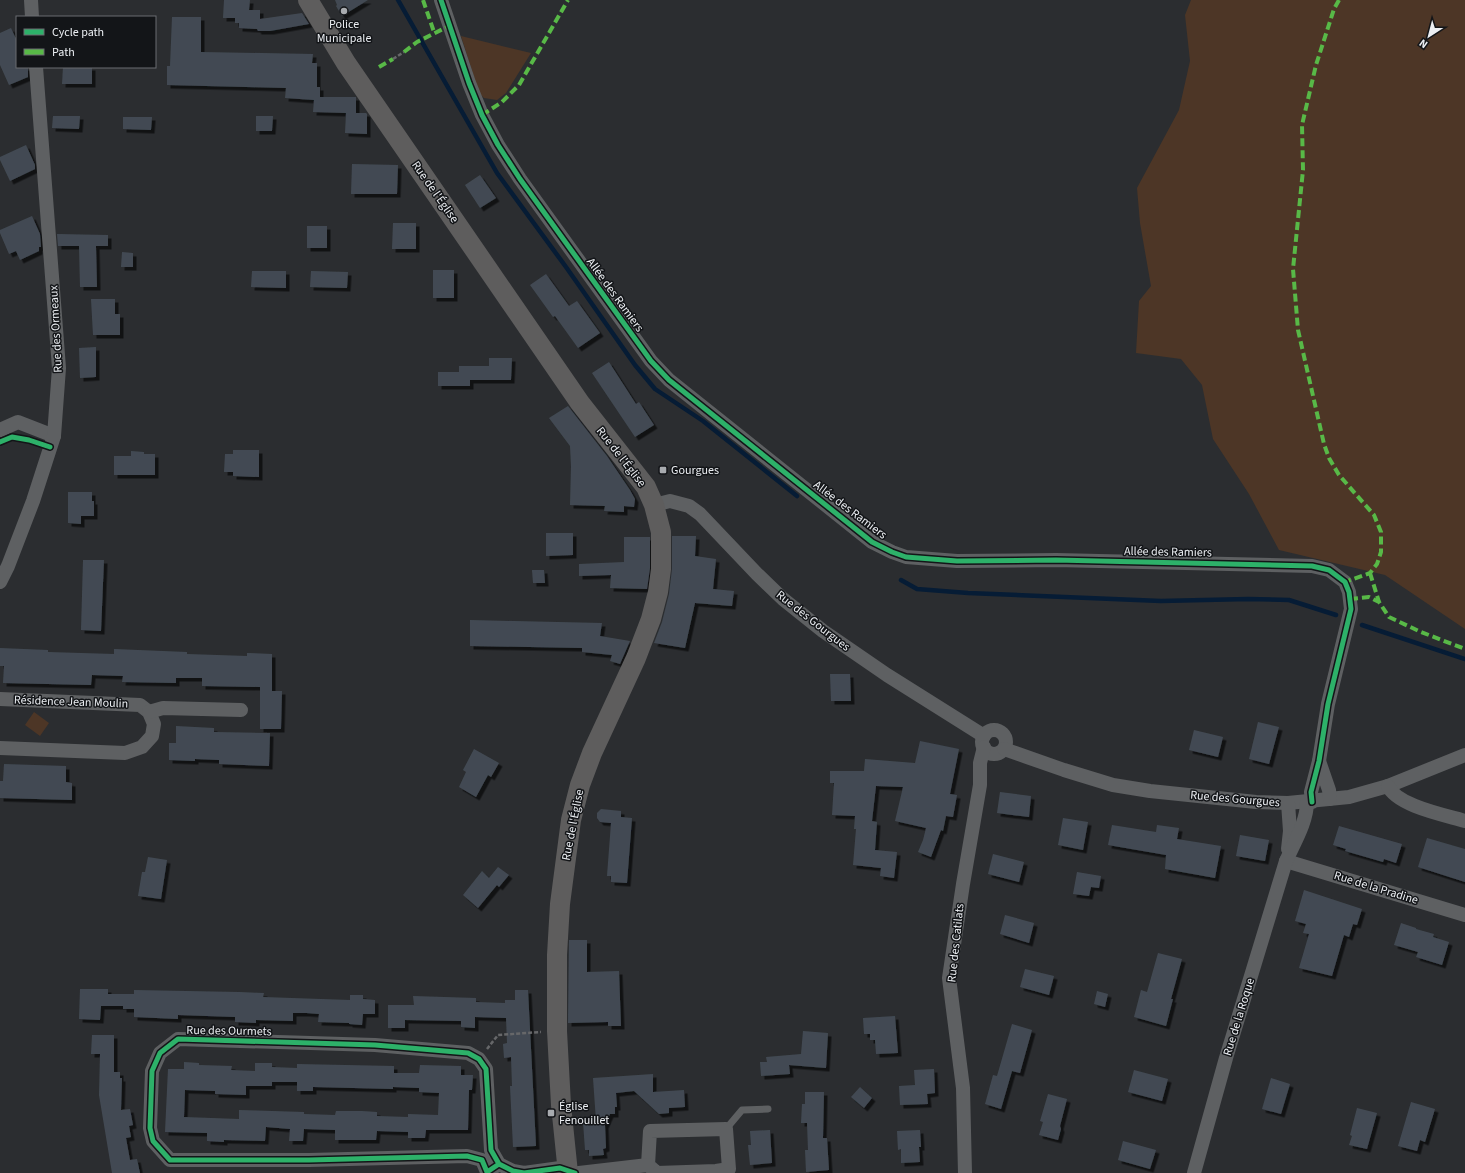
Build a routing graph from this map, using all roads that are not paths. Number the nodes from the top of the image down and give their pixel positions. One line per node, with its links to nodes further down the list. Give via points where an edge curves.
1 (31, 0): 4 (street)
2 (308, 0): 8 (main road, Rue de l'Église, via 346,63 580,403 646,487)
3 (441, 0): 16 (street, Allée des Ramiers, via 469,83 498,145 651,361 669,380 872,542 906,557 957,561 1056,560 1312,566 1329,570 1345,582 1349,592 1350,609 1328,704)
4 (32, 16)
5 (36, 68): 7 (street, Rue des Ormeaux, via 59,368)
6 (0, 430): 7 (street, via 18,422)
7 (54, 436): 9 (street, Rue des Ormeaux)
8 (654, 505): 13 (street, Rue des Gourgues, via 670,501 689,506 700,514 782,599 823,631); 29 (main road, Rue de l'Église, via 661,532 662,550 658,592 651,619 592,753 571,820 557,955 557,1031 561,1105)
9 (0, 582)
10 (0, 699): 12 (street, Résidence Jean Moulin, via 140,705)
11 (241, 710): 12 (street, via 163,708)
12 (149, 712): 14 (street, via 154,724 152,736 142,747 125,753)
13 (992, 746): 20 (street, Rue des Gourgues, via 1112,784 1150,791); 30 (street, Rue des Catilats, via 980,763 980,786 950,978 963,1088)
14 (0, 748)
15 (1465, 755): 17 (street, Rue des Gourgues)
16 (1319, 761): 18 (street, Allée des Ramiers); 19 (street, Allée des Ramiers)
17 (1388, 786): 18 (street, Rue des Gourgues); 21 (street, via 1390,792 1409,804)
18 (1330, 799): 19 (street, Rue des Gourgues)
19 (1309, 802): 20 (street, Rue des Gourgues); 22 (street, Rue de la Roque)
20 (1288, 803): 22 (street, Rue de la Roque, via 1290,831)
21 (1465, 821)
22 (1286, 861): 23 (street, Rue de la Pradine); 31 (street, Rue de la Roque)
23 (1465, 915)
24 (768, 1108): 25 (lane, via 742,1110)
25 (726, 1129): 27 (street, via 650,1131); 28 (street)
26 (499, 1164): 26 (street, Rue des Ourmets, via 491,1150 486,1069 479,1059 468,1053 375,1044 178,1039 160,1053 152,1071 150,1128 153,1141 170,1160 467,1156 482,1160 487,1172); 29 (street, via 524,1173 560,1168)
27 (648, 1165): 28 (street, via 657,1173); 29 (street)
28 (732, 1171)
29 (572, 1172)
30 (965, 1173)
31 (1194, 1173)

